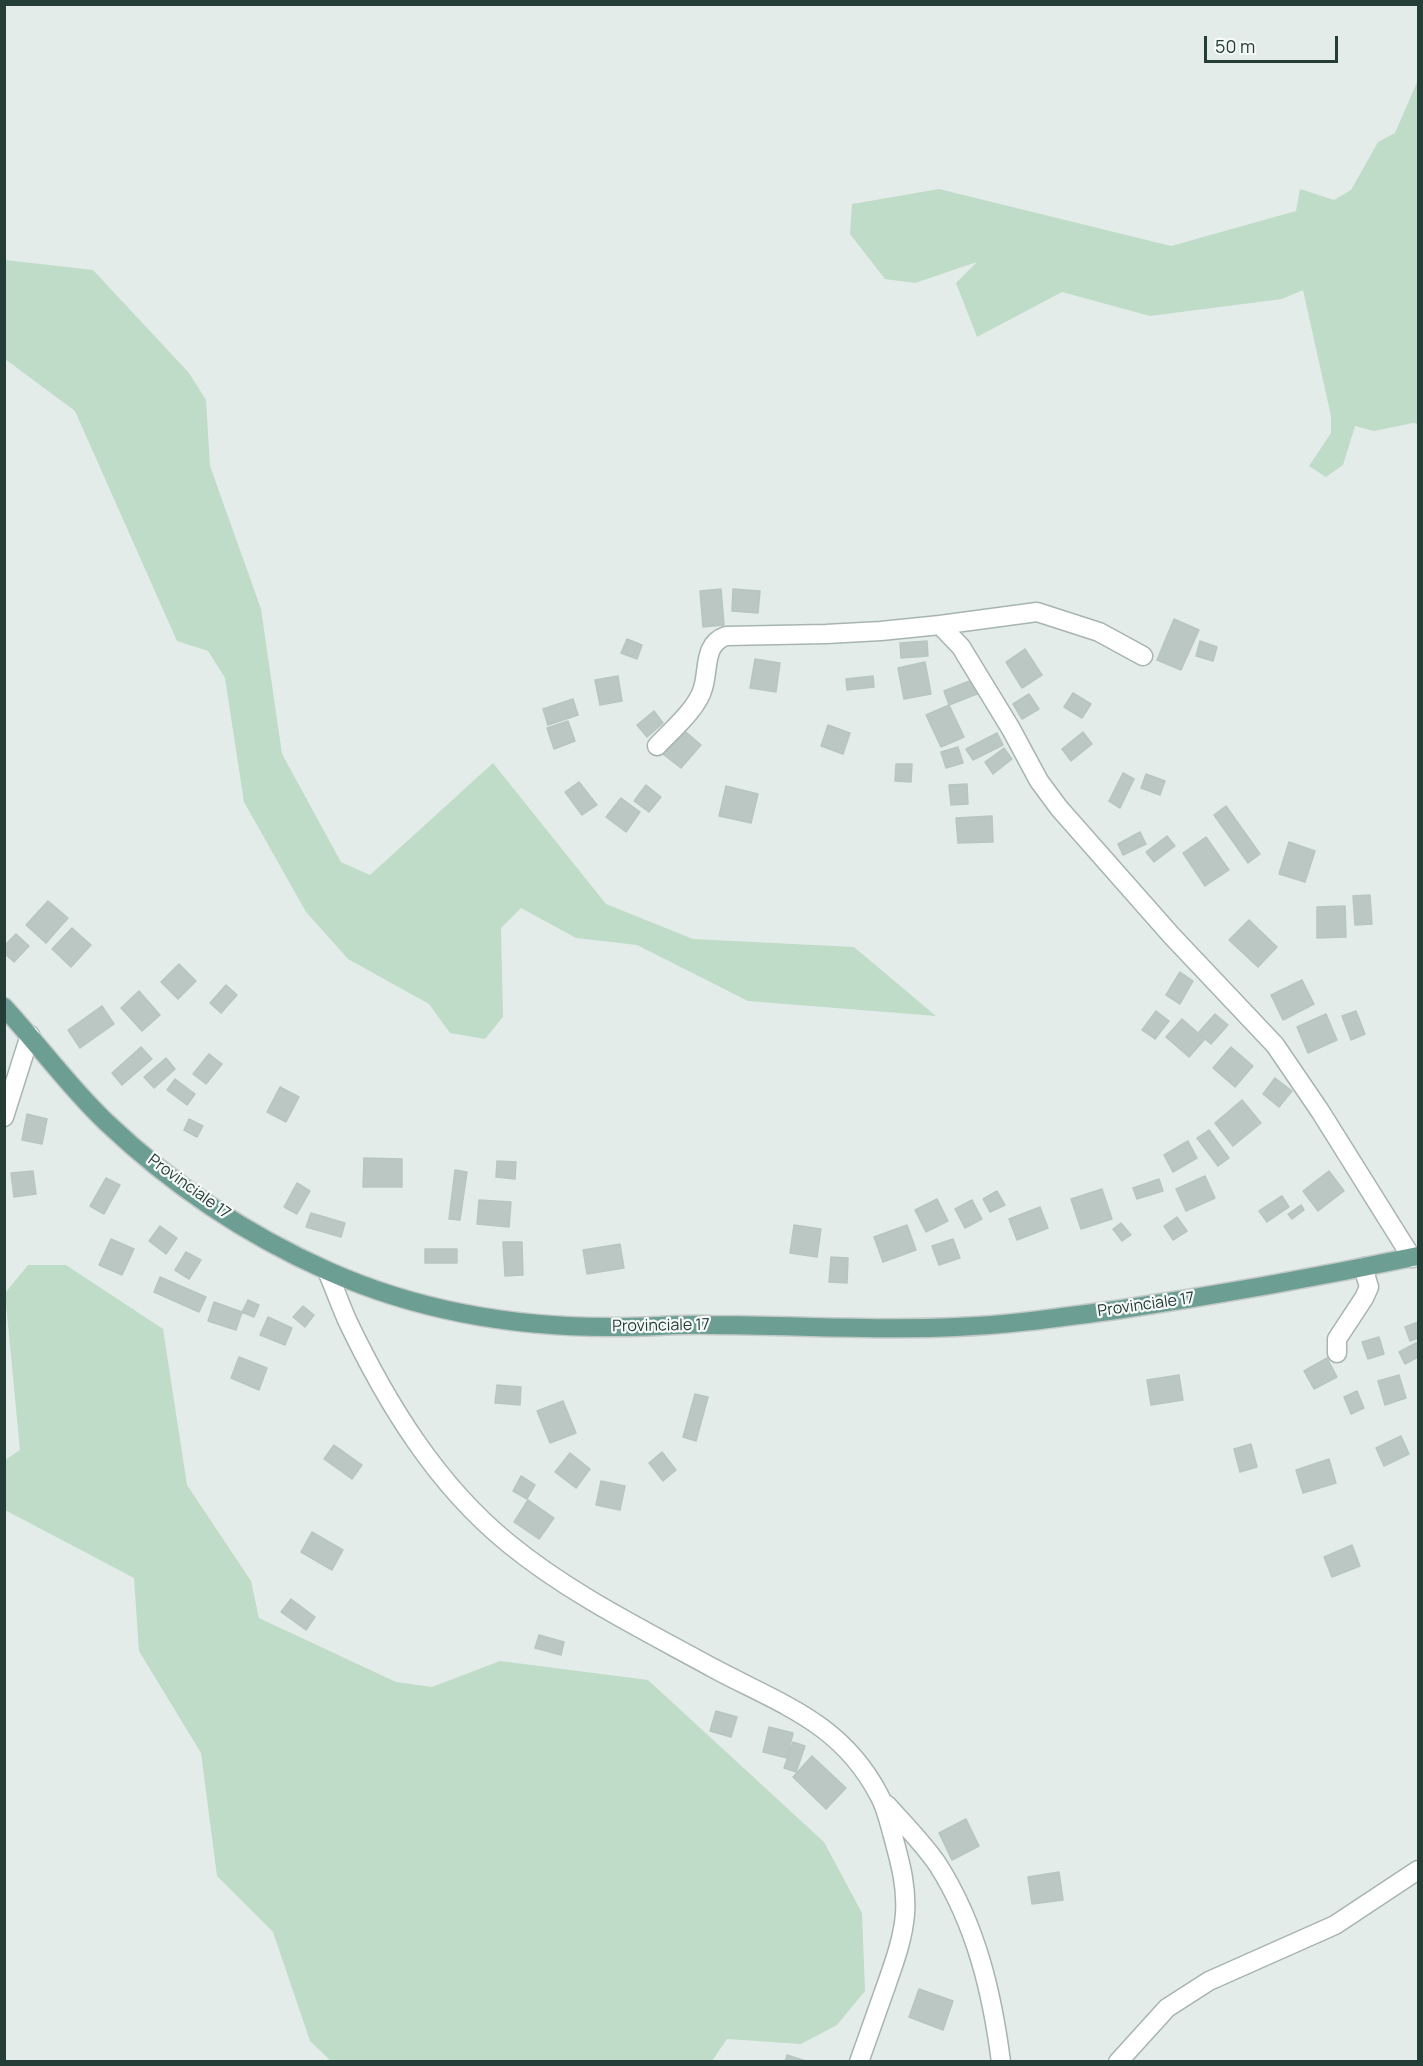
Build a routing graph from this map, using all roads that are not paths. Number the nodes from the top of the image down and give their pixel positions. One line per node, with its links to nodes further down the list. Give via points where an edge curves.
1 (940, 625): 2 (street, via 1036,612 1099,632); 3 (street, via 717,639 710,650 703,690 689,712); 7 (street, via 961,647 1039,781 1059,808 1275,1045)
2 (1143, 656)
3 (657, 746)
4 (4, 1007): 5 (main road, Provinciale 17)
5 (30, 1035): 6 (street); 9 (main road, Provinciale 17, via 105,1121 148,1159 231,1219)
6 (4, 1117)
7 (1415, 1257): 8 (main road, Provinciale 17)
8 (1364, 1267): 9 (main road, Provinciale 17, via 1192,1299 1034,1321 881,1329 715,1324 617,1327 496,1320 423,1305); 10 (street, via 1369,1287 1337,1339)
9 (327, 1271): 11 (street, via 346,1318 395,1410 424,1455 484,1523 547,1571 629,1622 821,1725 857,1762)
10 (1337, 1353)
11 (880, 1797): 13 (street, via 905,1881 905,1915 899,1949); 14 (street, via 938,1864 966,1917 989,1987)
12 (1419, 1870): 15 (street, via 1335,1924 1209,1981 1167,2008)
13 (859, 2061)
14 (1001, 2061)
15 (1118, 2061)

